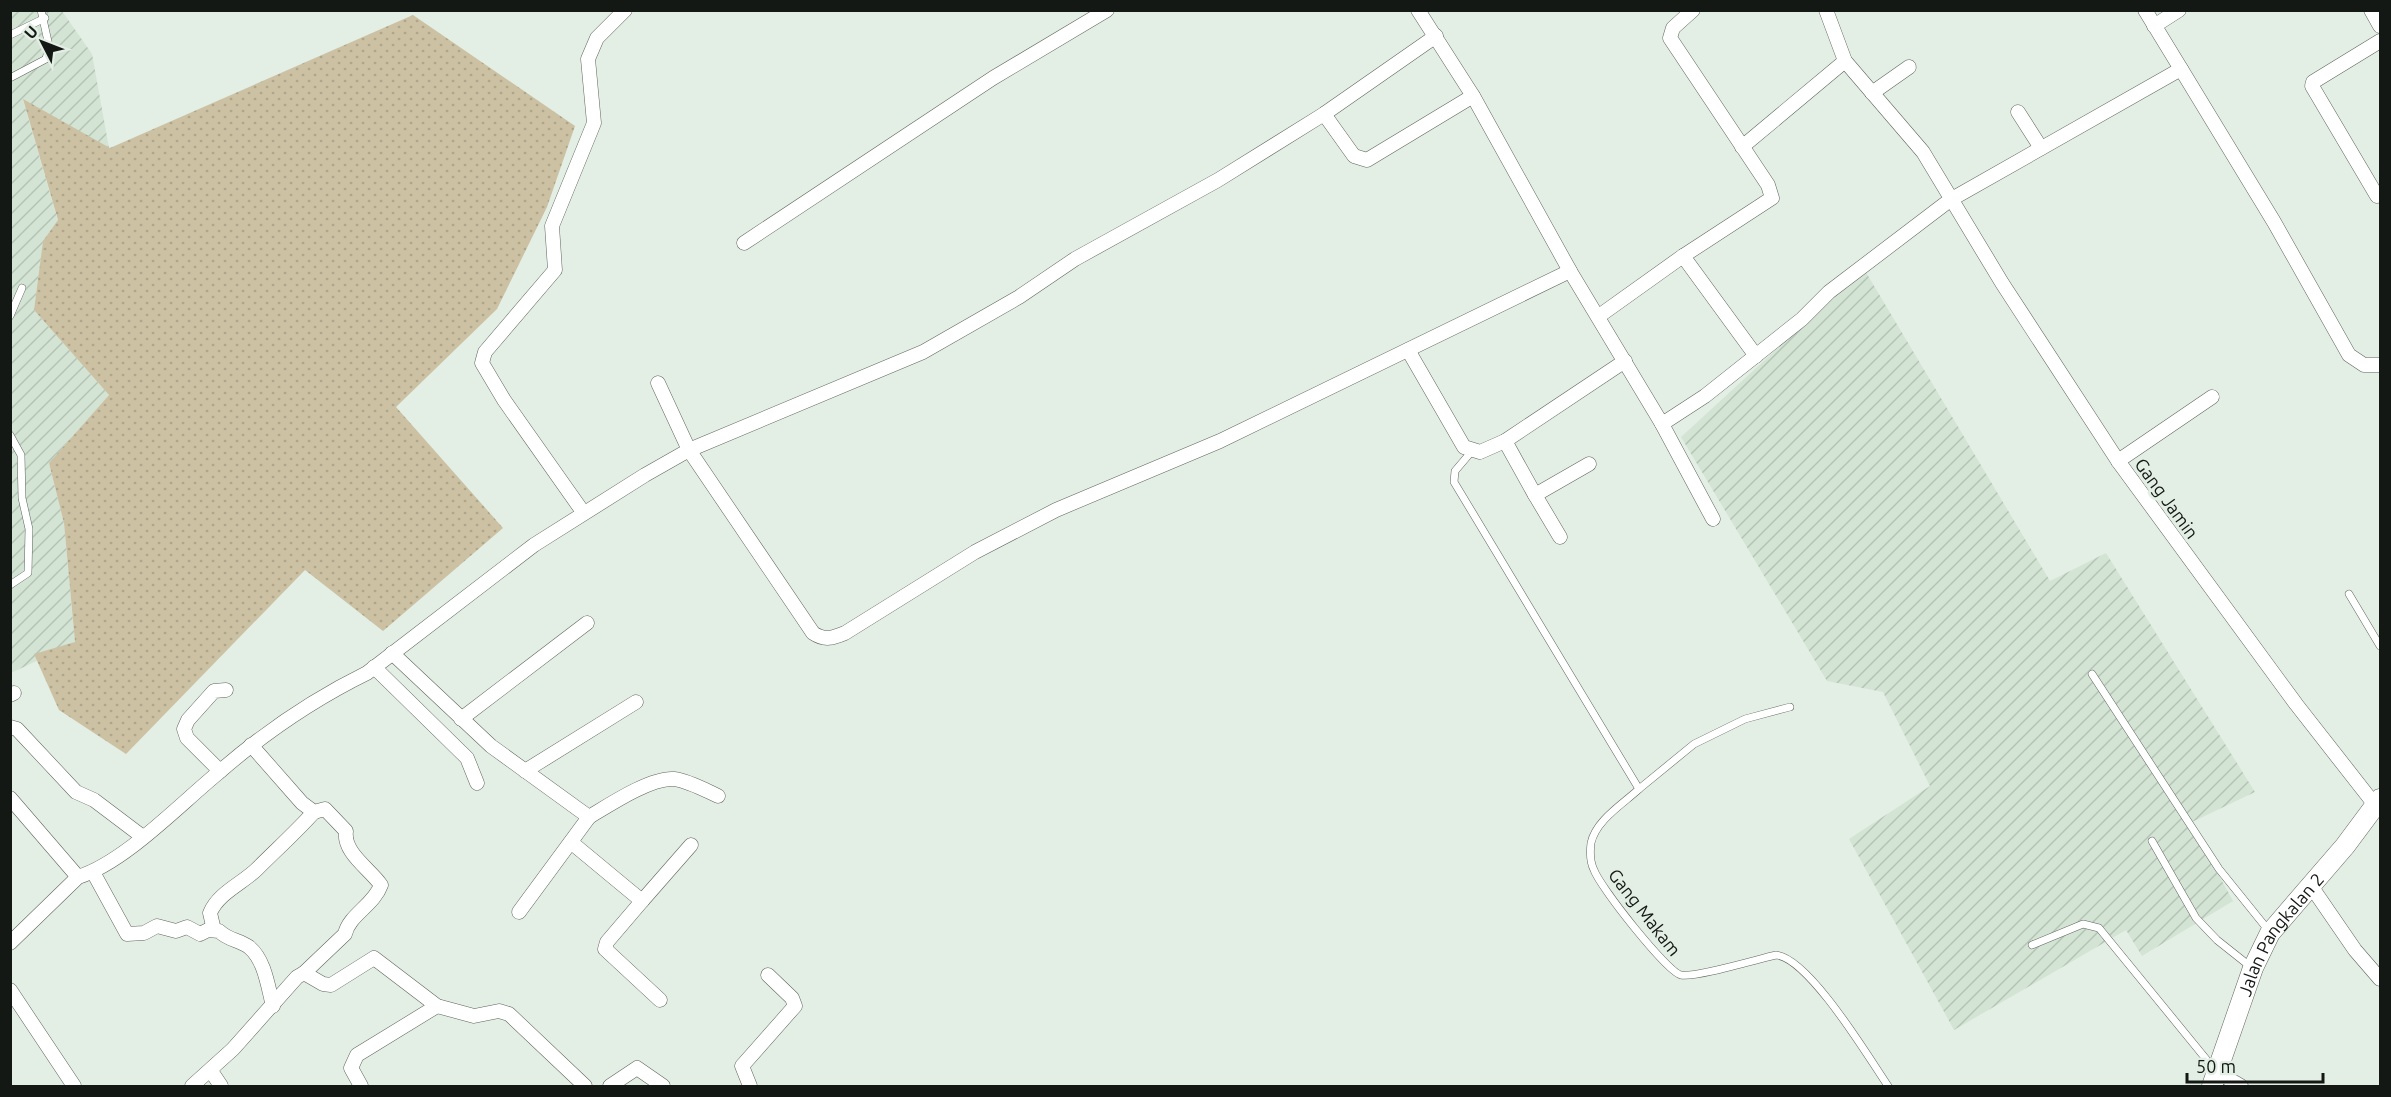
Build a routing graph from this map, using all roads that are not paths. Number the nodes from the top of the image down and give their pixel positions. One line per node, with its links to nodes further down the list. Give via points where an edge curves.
1 (625, 10): 47 (street, via 597,38 588,58 594,123 552,226 555,270 485,352 482,363)
2 (1107, 10): 27 (street, via 993,78)
3 (1418, 10): 13 (street)
4 (1693, 10): 23 (street, via 1673,27 1670,38)
5 (1826, 10): 15 (street)
6 (2145, 10): 10 (street)
7 (2179, 10): 10 (street)
8 (2371, 10): 11 (street)
9 (43, 14): 12 (lane); 18 (lane, via 49,46 46,58)
10 (2154, 26): 17 (street)
11 (2380, 26)
12 (10, 35)
13 (1436, 36): 20 (street); 22 (street)
14 (2380, 41): 25 (street, via 2312,86)
15 (1845, 62): 19 (street, Gang Jamin); 23 (street)
16 (1909, 67): 19 (street)
17 (2181, 69): 24 (street); 36 (street, via 2349,355 2364,365)
18 (10, 78)
19 (1872, 93): 26 (street, Gang Jamin, via 1923,152)
20 (1473, 96): 22 (street, via 1367,160 1354,156); 29 (street)
21 (2018, 112): 24 (street)
22 (1324, 114): 42 (street, via 923,352)
23 (1742, 147): 28 (street, via 1768,185 1772,198)
24 (2041, 148): 26 (street)
25 (2377, 196)
26 (1950, 200): 34 (street, via 1829,292); 44 (street, Gang Jamin)
27 (744, 243)
28 (1683, 256): 31 (street); 34 (street)
29 (1570, 270): 31 (street); 33 (street)
30 (22, 288): 32 (lane)
31 (1599, 315): 35 (street)
32 (10, 316)
33 (1408, 350): 42 (street, via 1220,441 1056,510 975,552 832,638 820,638 813,633); 43 (street, via 1444,416 1464,447)
34 (1756, 356): 39 (street)
35 (1625, 361): 39 (street); 41 (street)
36 (2380, 365)
37 (658, 383): 42 (street)
38 (2212, 397): 44 (street)
39 (1662, 424): 48 (street)
40 (10, 435): 50 (lane, via 21,454 22,498 29,529 28,573)
41 (1505, 441): 43 (street, via 1480,452); 46 (street)
42 (689, 450): 47 (street)
43 (1472, 450): 66 (lane, via 1455,471 1455,482)
44 (2118, 461): 69 (street, Gang Jamin, via 2296,705)
45 (1589, 464): 46 (street)
46 (1535, 495): 49 (street)
47 (583, 512): 54 (street)
48 (1713, 519)
49 (1560, 537)
50 (10, 585)
51 (2349, 594): 53 (lane)
52 (587, 623): 60 (street)
53 (2380, 646)
54 (393, 653): 55 (street); 60 (street)
55 (374, 667): 62 (street, via 272,728); 65 (street, via 467,758)
56 (2092, 674): 82 (lane, via 2219,869)
57 (226, 690): 63 (street, via 214,691 184,729 187,738)
58 (636, 702): 64 (street)
59 (1790, 707): 66 (lane, Gang Makam, via 1745,719 1694,744)
60 (461, 719): 64 (street)
61 (10, 727): 72 (street, via 17,729 76,792 94,800)
62 (251, 745): 63 (street); 70 (street)
63 (220, 771): 72 (street)
64 (525, 771): 71 (street)
65 (477, 783)
66 (1639, 789): 103 (lane, Gang Makam, via 1596,830 1590,851 1593,869 1604,889 1667,966 1682,975 1697,974 1776,955 1785,958 1816,983)
67 (718, 796): 71 (street, via 675,779 663,780)
68 (10, 798): 77 (street)
69 (2378, 802): 78 (street, Jalan Pangkalan 2)
70 (314, 813): 81 (street, via 257,869 219,899 210,913); 86 (street, via 325,808 338,821 346,831 345,840 351,852 381,885 367,907 347,926 345,934)
71 (589, 817): 74 (street)
72 (143, 837): 76 (street)
73 (2152, 841): 85 (lane, via 2204,928)
74 (572, 843): 79 (street); 80 (street)
75 (691, 845): 79 (street)
76 (93, 872): 77 (street); 81 (street, via 127,934 144,933 157,926 176,931 187,927 200,934)
77 (78, 877): 83 (street)
78 (2311, 886): 82 (street, Jalan Pangkalan 2); 88 (street)
79 (642, 901): 90 (street, via 605,949)
80 (519, 912)
81 (214, 930): 91 (street, via 251,948 266,977)
82 (2270, 933): 85 (street, Jalan Pangkalan 2)
83 (10, 944)
84 (2032, 945): 94 (lane, via 2083,924 2099,928)
85 (2253, 968): 94 (street, Jalan Pangkalan 2)
86 (304, 973): 91 (street); 92 (street, via 331,985 374,958)
87 (768, 975): 102 (street, via 795,1006 744,1063)
88 (2380, 979)
89 (10, 990): 95 (street)
90 (660, 1000)
91 (273, 1006): 93 (street)
92 (437, 1006): 98 (street, via 357,1055 351,1068); 99 (street, via 474,1016 499,1011 509,1014)
93 (210, 1071): 96 (street); 97 (street)
94 (2215, 1080): 104 (street)
95 (74, 1086)
96 (192, 1086)
97 (221, 1086)
98 (360, 1086)
99 (585, 1086)
100 (610, 1086): 101 (street, via 637,1068)
101 (663, 1086)
102 (750, 1086)
103 (1888, 1086)
104 (2241, 1086)

